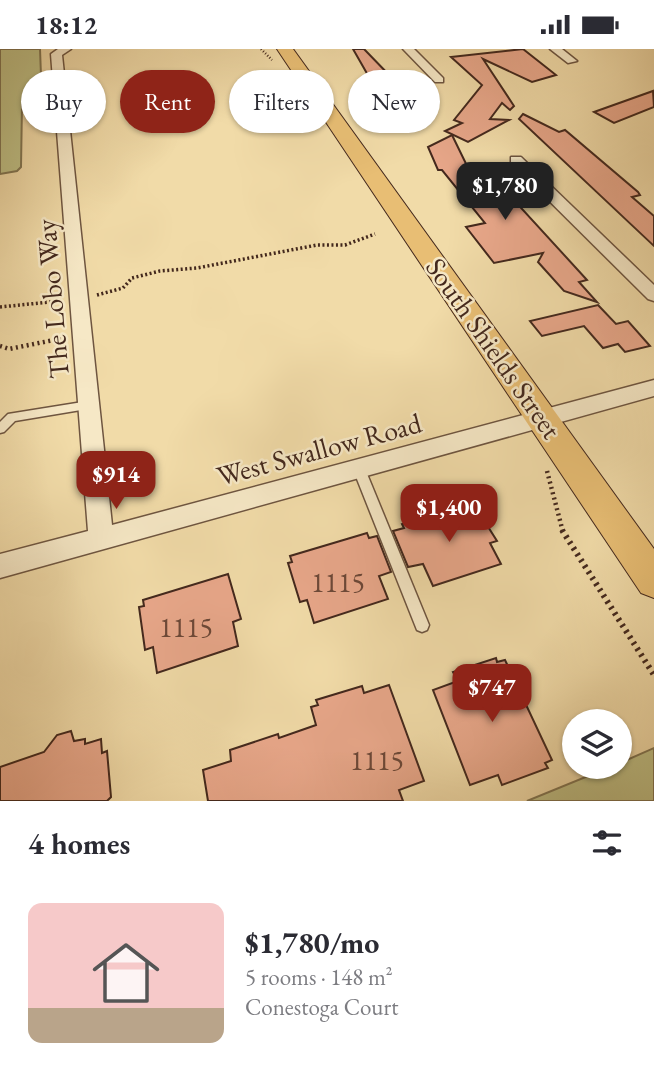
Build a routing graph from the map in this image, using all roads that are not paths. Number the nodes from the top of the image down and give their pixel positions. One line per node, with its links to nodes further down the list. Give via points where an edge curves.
1 (408, 49): 6 (street)
2 (555, 49): 5 (street)
3 (61, 52): 10 (street, The Lobo Way)
4 (276, 54): 11 (main road, South Shields Street, via 352,149)
5 (572, 61)
6 (428, 70)
7 (516, 160): 8 (street)
8 (654, 295)
9 (654, 388): 11 (street, West Swallow Road)
10 (89, 405): 12 (lane, via 12,417); 14 (street, The Lobo Way)
11 (544, 418): 13 (street, West Swallow Road); 16 (main road, South Shields Street)
12 (0, 429)
13 (359, 469): 14 (street, West Swallow Road); 17 (lane)
14 (101, 539): 15 (street, West Swallow Road)
15 (0, 566)
16 (654, 580)
17 (422, 625)

